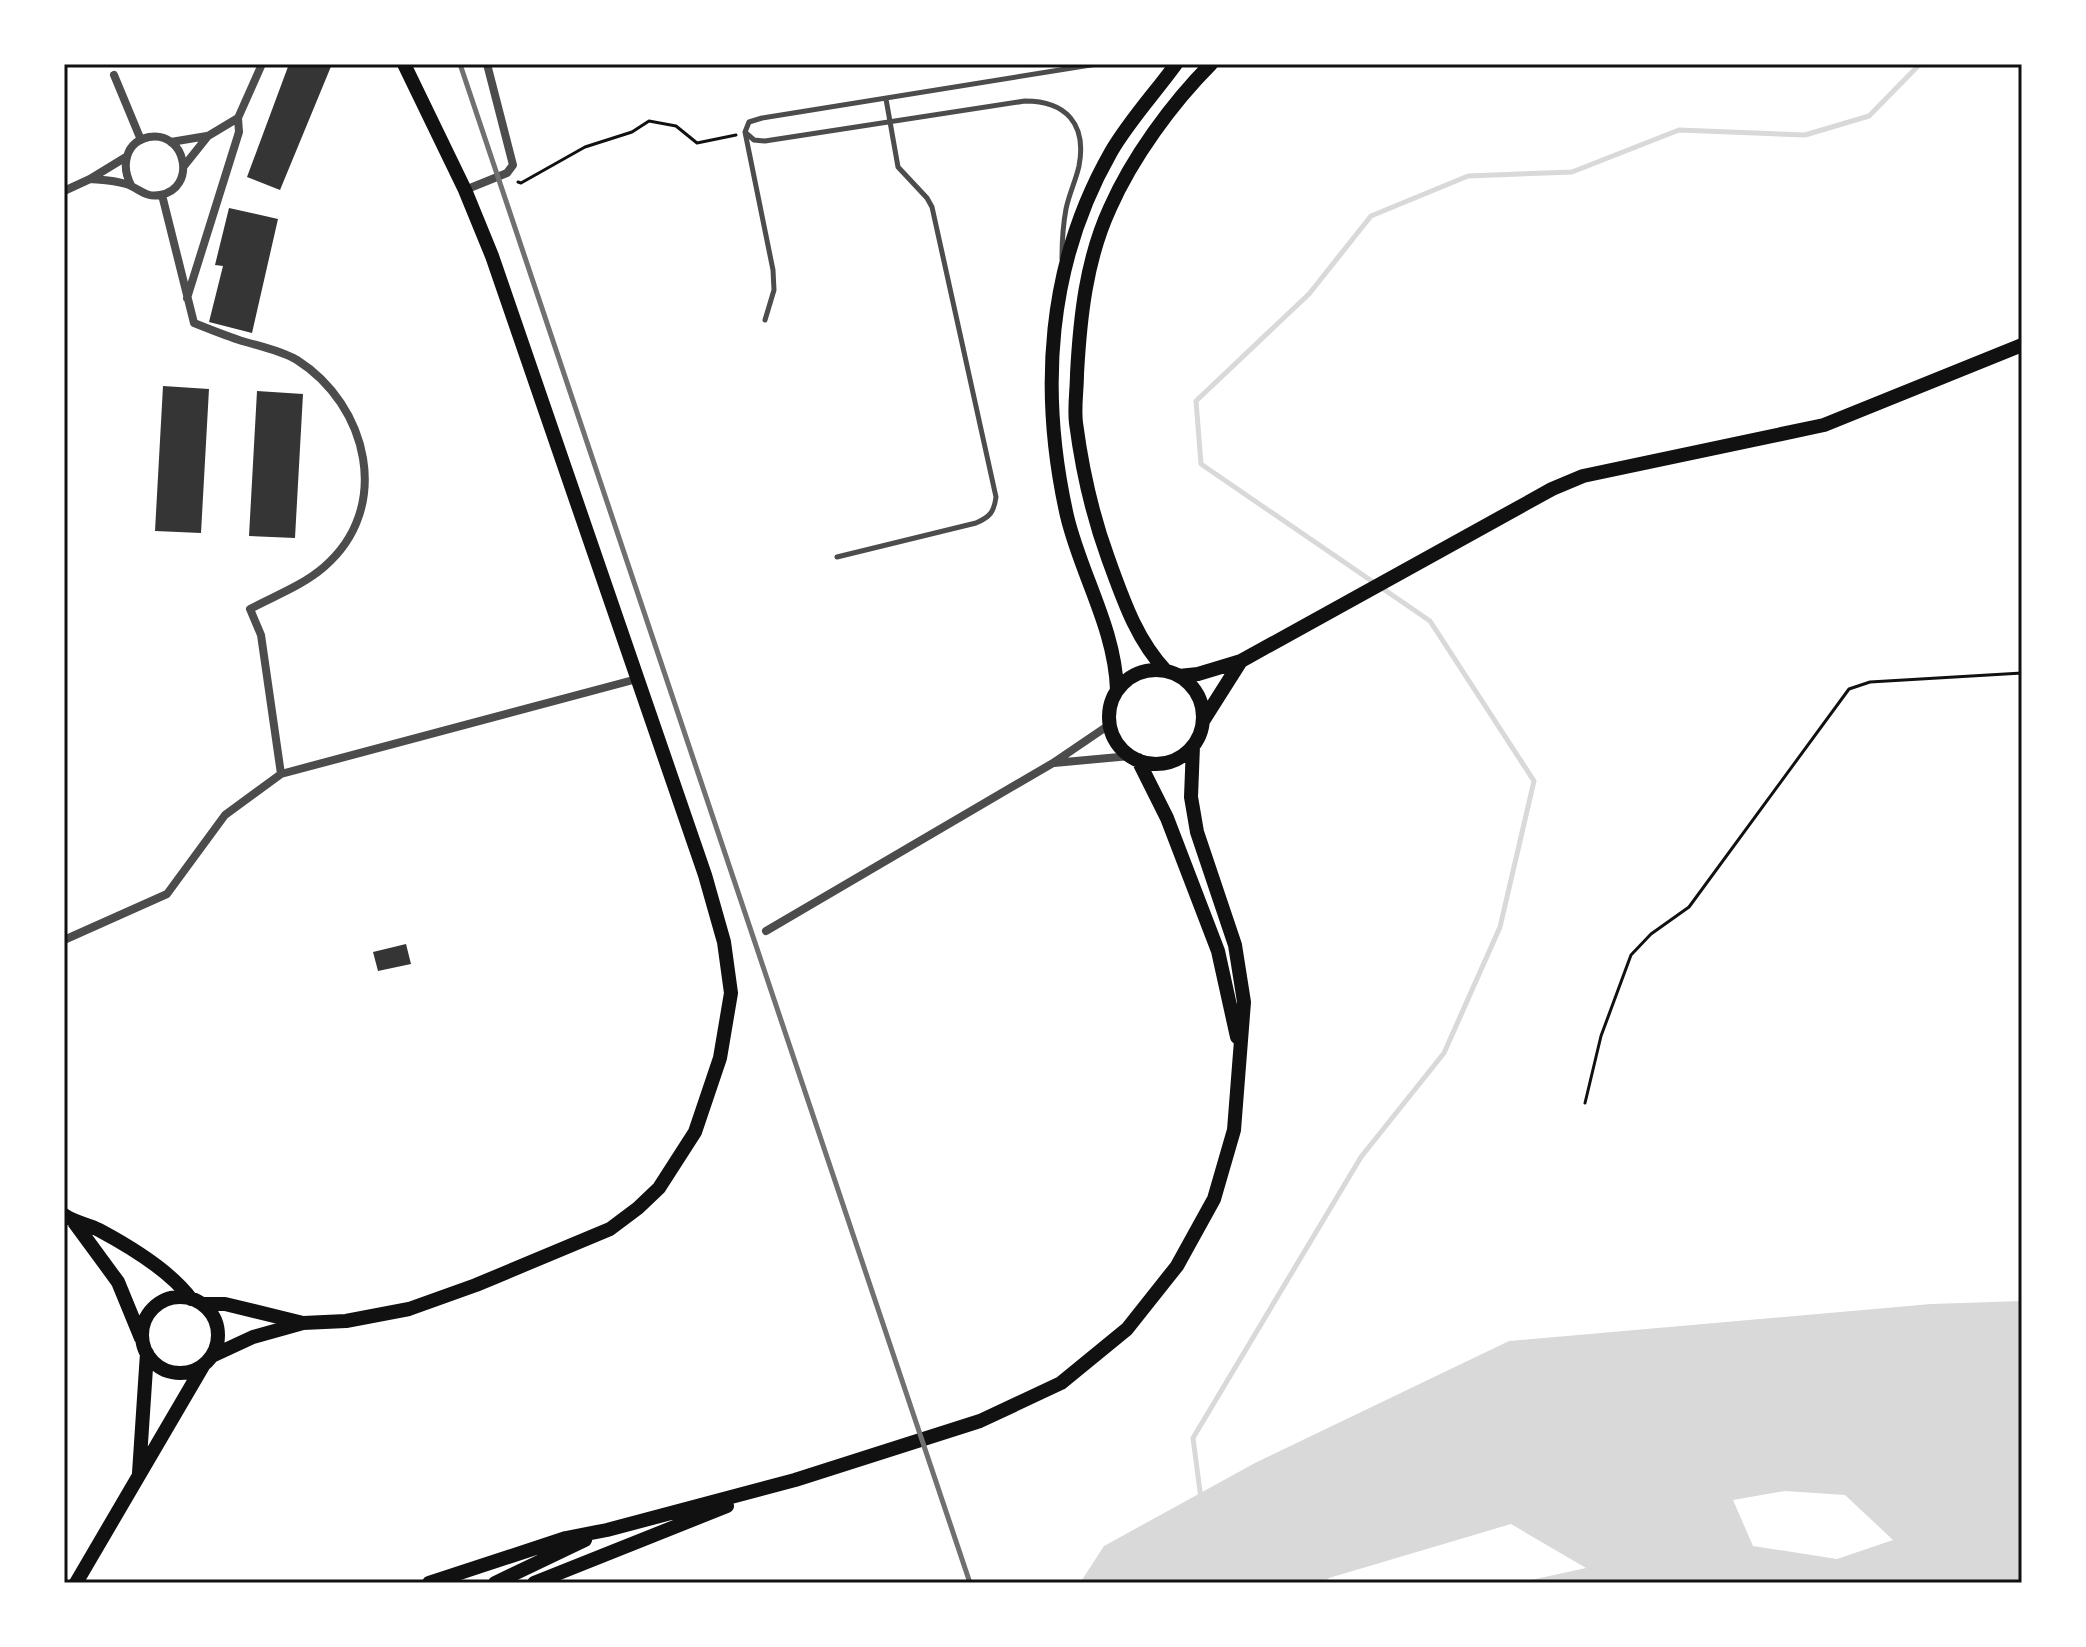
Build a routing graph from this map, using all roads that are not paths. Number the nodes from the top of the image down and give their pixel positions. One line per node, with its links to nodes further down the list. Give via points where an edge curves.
1 (262, 64): 9 (street)
2 (404, 64): 19 (main road)
3 (487, 64): 19 (street, via 512,167)
4 (1097, 64): 8 (lane)
5 (1176, 64): 22 (main road, via 1112,150 1078,220)
6 (1211, 64): 28 (main road, via 1133,163 1109,209 1084,292 1079,331 1076,419 1092,512 1129,615 1148,652)
7 (114, 75): 13 (street)
8 (886, 99): 10 (lane); 11 (lane, via 762,118 749,122)
9 (238, 118): 12 (street); 23 (street, via 239,132)
10 (889, 122): 11 (lane, via 765,141); 22 (lane, via 1025,101 1050,103 1069,115 1080,143 1066,207); 26 (lane, via 898,167 932,207 995,509 976,523)
11 (745, 132): 24 (lane, via 773,270 774,290)
12 (208, 136): 14 (street); 16 (street)
13 (141, 140): 14 (street); 15 (street)
14 (171, 142): 16 (street)
15 (126, 157): 17 (street); 18 (street)
16 (184, 166): 21 (street, via 175,188)
17 (90, 179): 18 (street); 20 (street)
18 (131, 185): 21 (street, via 148,195)
19 (465, 190): 29 (main road)
20 (64, 191)
21 (162, 195): 23 (street)
22 (1062, 273): 30 (main road, via 1051,421 1068,518 1104,623)
23 (186, 299): 36 (street, via 194,323 295,359 315,374 352,419 364,456 360,512 346,542 325,567 250,609 261,635)
24 (765, 320)
25 (2022, 345): 27 (main road, via 1824,425 1583,476)
26 (837, 557)
27 (1241, 661): 28 (main road, via 1198,674); 31 (main road)
28 (1173, 673): 30 (main road, via 1138,673); 31 (main road, via 1198,695)
29 (637, 679): 36 (street); 42 (main road, via 705,875 724,942 731,993 720,1058 695,1132 659,1188 610,1229 409,1309)
30 (1117, 690): 32 (main road)
31 (1203, 721): 33 (main road)
32 (1109, 725): 34 (main road); 35 (street)
33 (1193, 746): 34 (main road, via 1159,764); 39 (main road, via 1191,797 1197,832 1235,945 1242,987)
34 (1134, 758): 35 (street); 39 (main road, via 1167,818 1218,951)
35 (1053, 763): 37 (street)
36 (281, 774): 38 (street, via 225,815 167,894)
37 (766, 931)
38 (64, 940)
39 (1241, 1056): 46 (main road, via 1234,1130 1214,1199 1177,1266 1127,1329 1061,1383 980,1421)
40 (69, 1218): 41 (main road, via 97,1228 179,1283); 43 (main road, via 118,1282)
41 (196, 1302): 42 (main road); 43 (main road, via 180,1298 159,1304 146,1320); 44 (main road, via 216,1323 217,1346)
42 (303, 1323): 44 (main road, via 253,1337)
43 (145, 1348): 44 (main road, via 155,1363 178,1373 191,1372); 45 (main road)
44 (207, 1361): 45 (main road)
45 (139, 1477): 48 (main road)
46 (795, 1480): 47 (main road); 51 (main road)
47 (607, 1530): 49 (main road, via 566,1538); 50 (main road)
48 (76, 1583)
49 (429, 1583)
50 (495, 1583)
51 (534, 1583)

